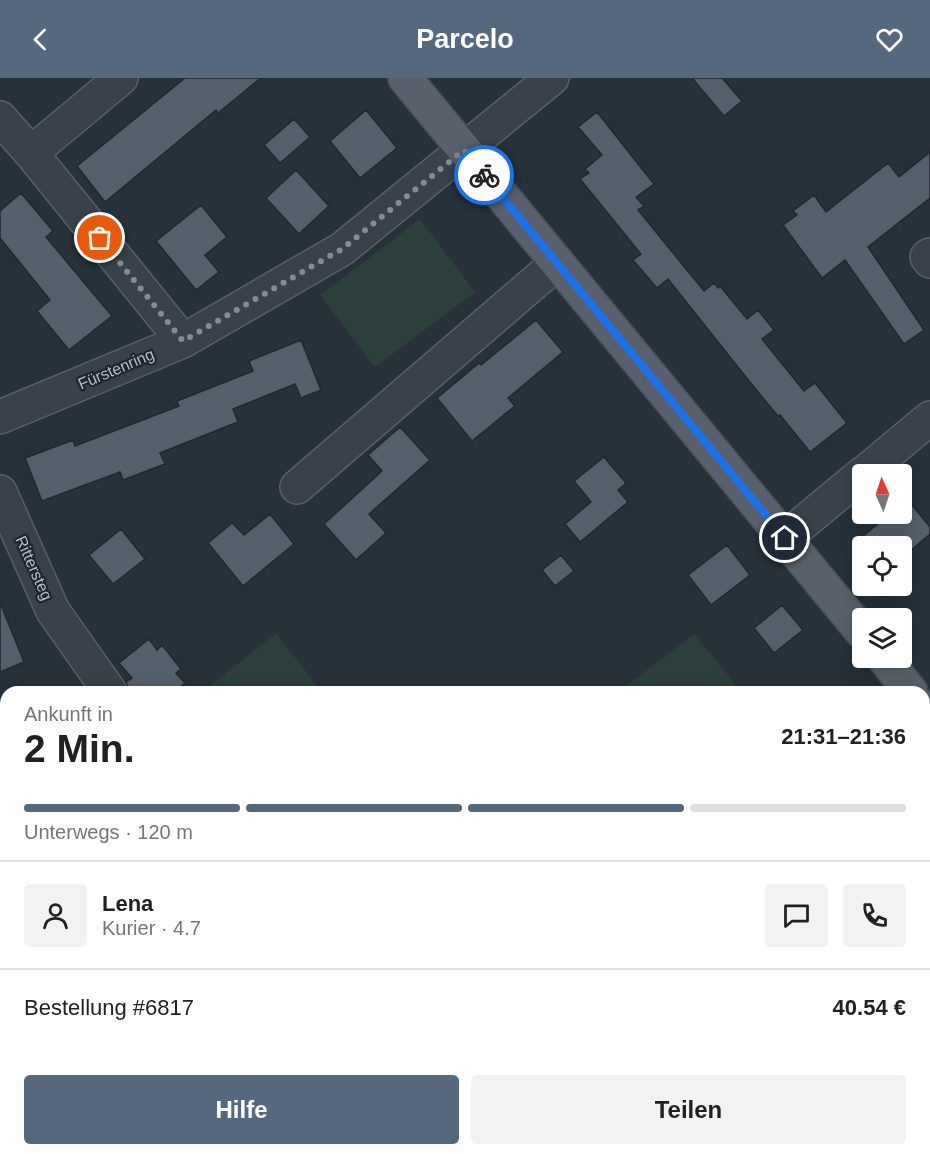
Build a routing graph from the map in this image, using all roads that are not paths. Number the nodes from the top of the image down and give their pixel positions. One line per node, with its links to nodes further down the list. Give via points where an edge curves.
1 (121, 78): 6 (street)
2 (405, 78): 5 (main road)
3 (552, 78): 5 (street, Fürstenring)
4 (0, 118): 6 (street)
5 (464, 150): 9 (main road); 10 (street, Fürstenring, via 342,249)
6 (31, 153): 10 (street)
7 (930, 255): 8 (street)
8 (930, 261)
9 (557, 262): 15 (street); 17 (main road)
10 (183, 341): 11 (street, Fürstenring)
11 (0, 417)
12 (930, 418): 13 (street)
13 (875, 464)
14 (852, 483): 17 (street)
15 (297, 487)
16 (0, 492): 20 (street, Rittersteg, via 53,612)
17 (785, 538): 18 (main road)
18 (852, 620)
19 (892, 668): 21 (main road)
20 (106, 686)
21 (906, 686)

